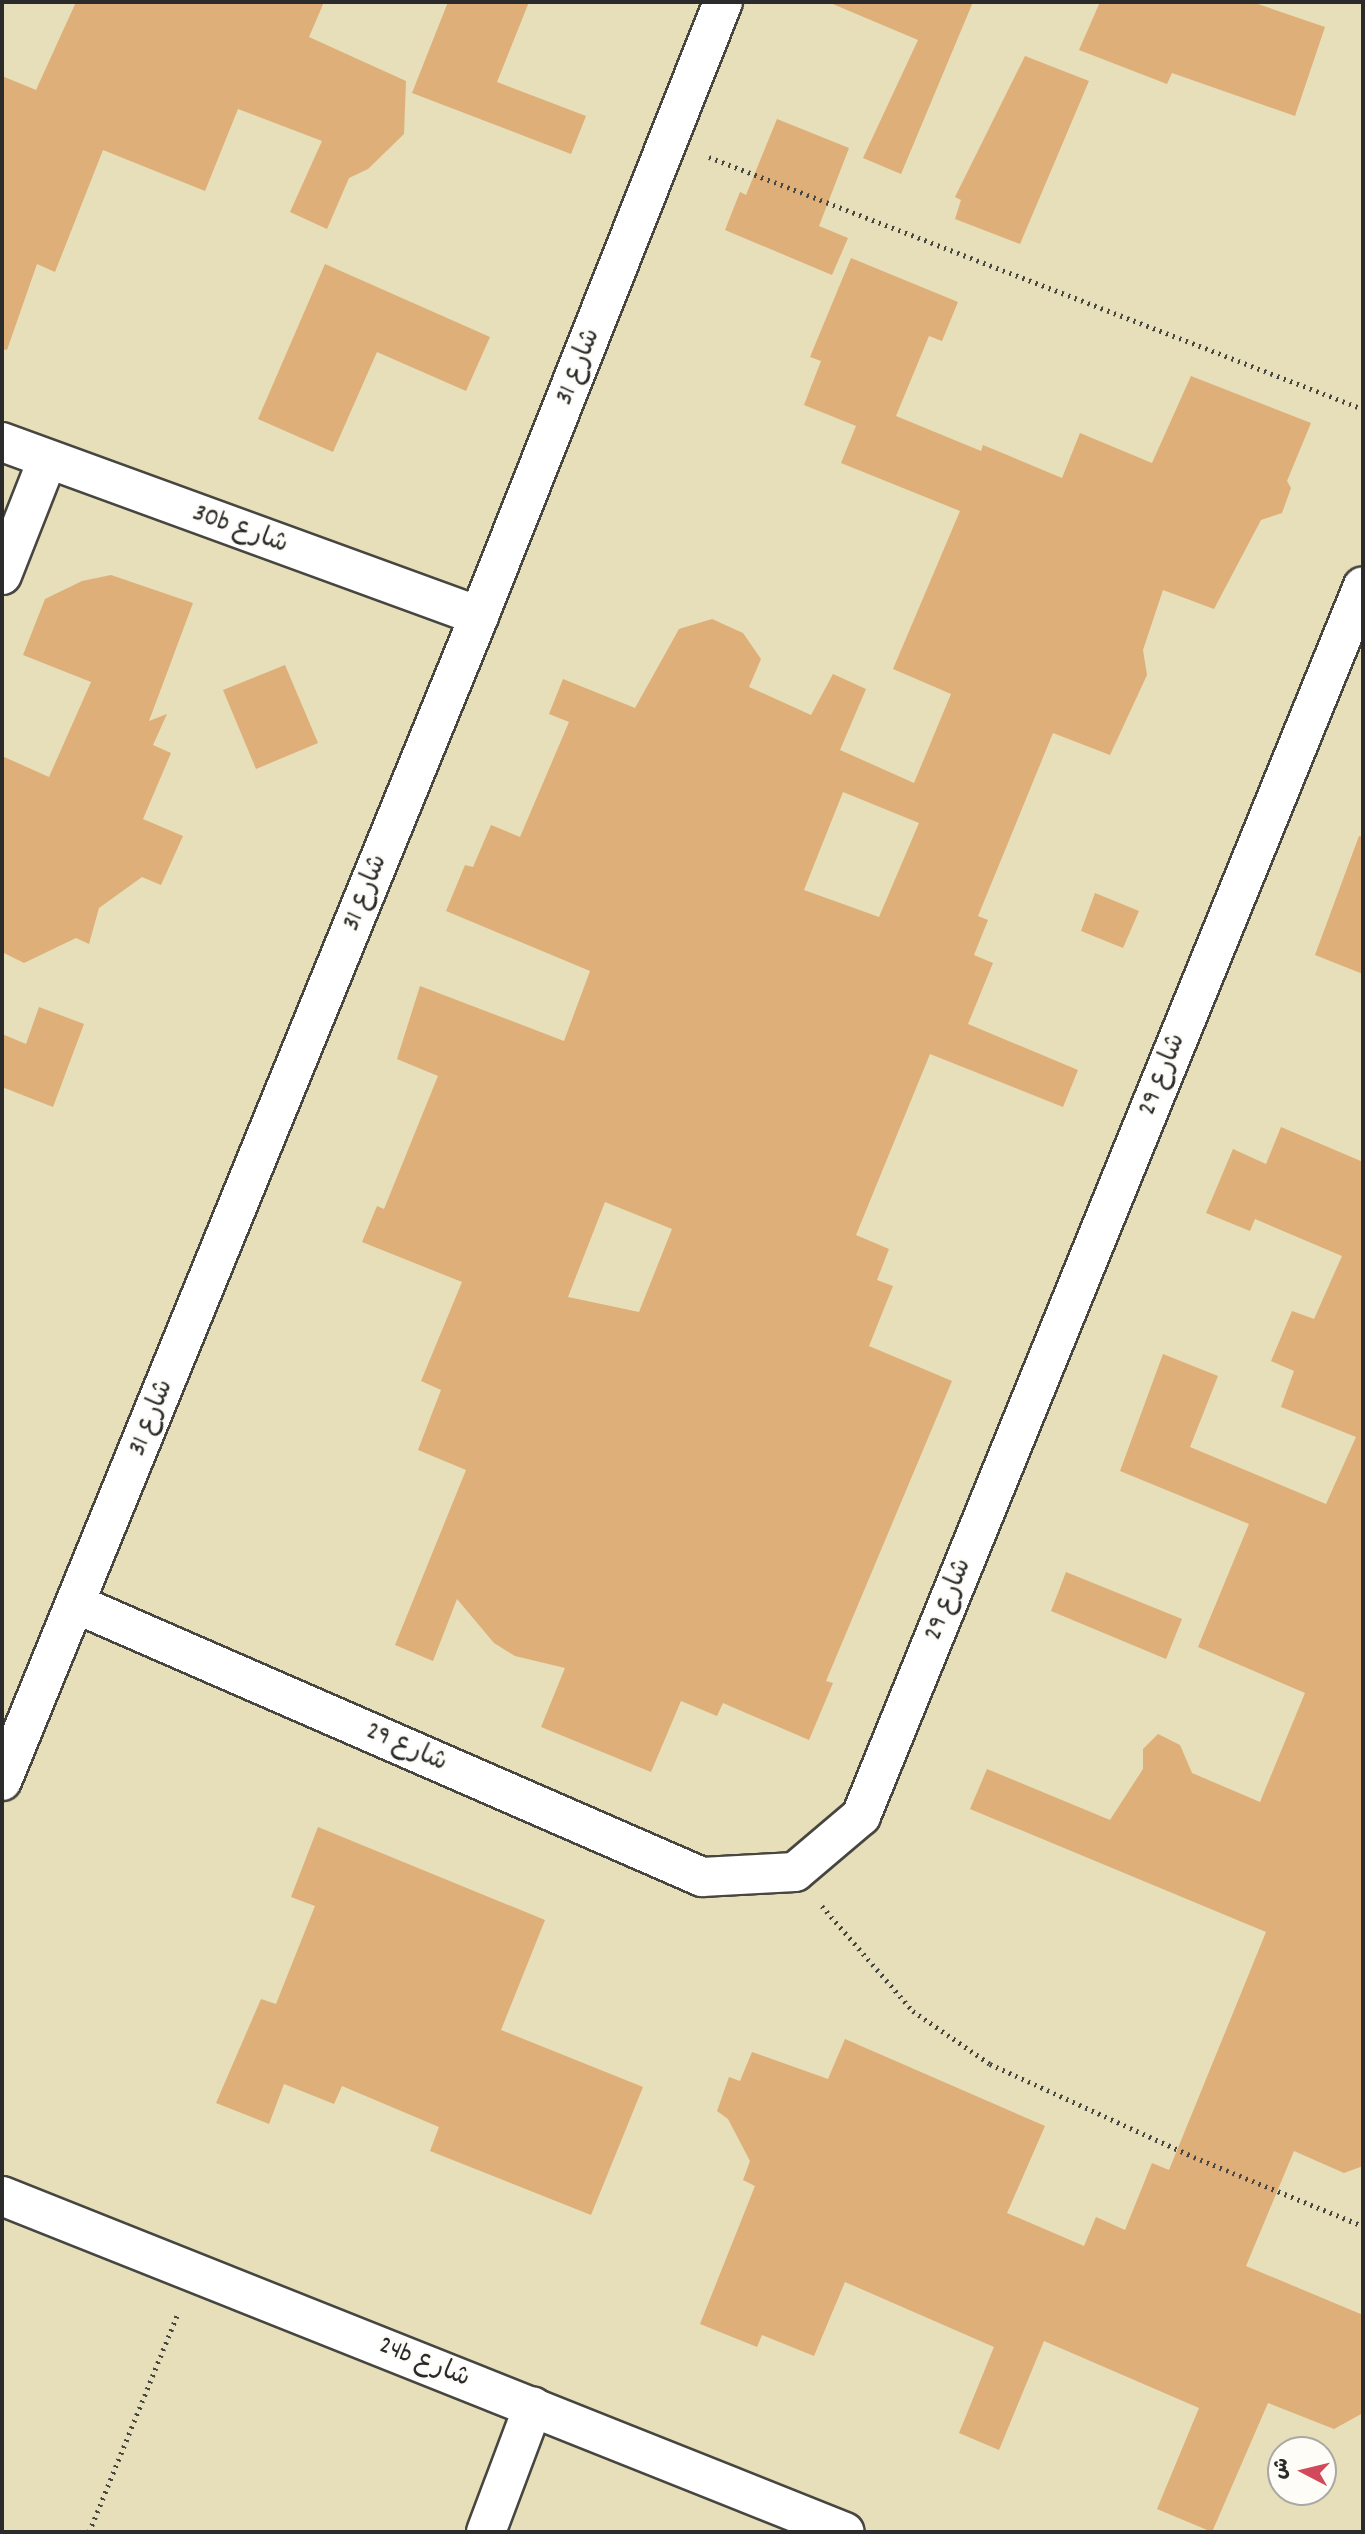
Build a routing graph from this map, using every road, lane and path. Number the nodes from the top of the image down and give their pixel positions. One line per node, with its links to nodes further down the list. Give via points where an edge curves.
1 (723, 2): 2 (street, شارع 31)
2 (669, 141): 3 (path); 8 (street, شارع 31)
3 (1363, 409)
4 (2, 442): 5 (street, 30b شارع)
5 (47, 461): 6 (street); 8 (street, 30b شارع)
6 (2, 575)
7 (1363, 586): 11 (street, شارع 29, via 861,1815)
8 (479, 616): 9 (street, شارع 31)
9 (76, 1604): 10 (street, شارع 31); 11 (street, شارع 29, via 702,1877)
10 (2, 1781)
11 (795, 1872): 13 (path, via 913,2011 990,2064 1194,2157)
12 (2, 2196): 14 (street, 24b شارع)
13 (1363, 2226)
14 (196, 2270): 15 (street, 24b شارع); 16 (path)
15 (533, 2407): 17 (street); 18 (street, 24b شارع)
16 (89, 2532)
17 (486, 2532)
18 (845, 2532)

